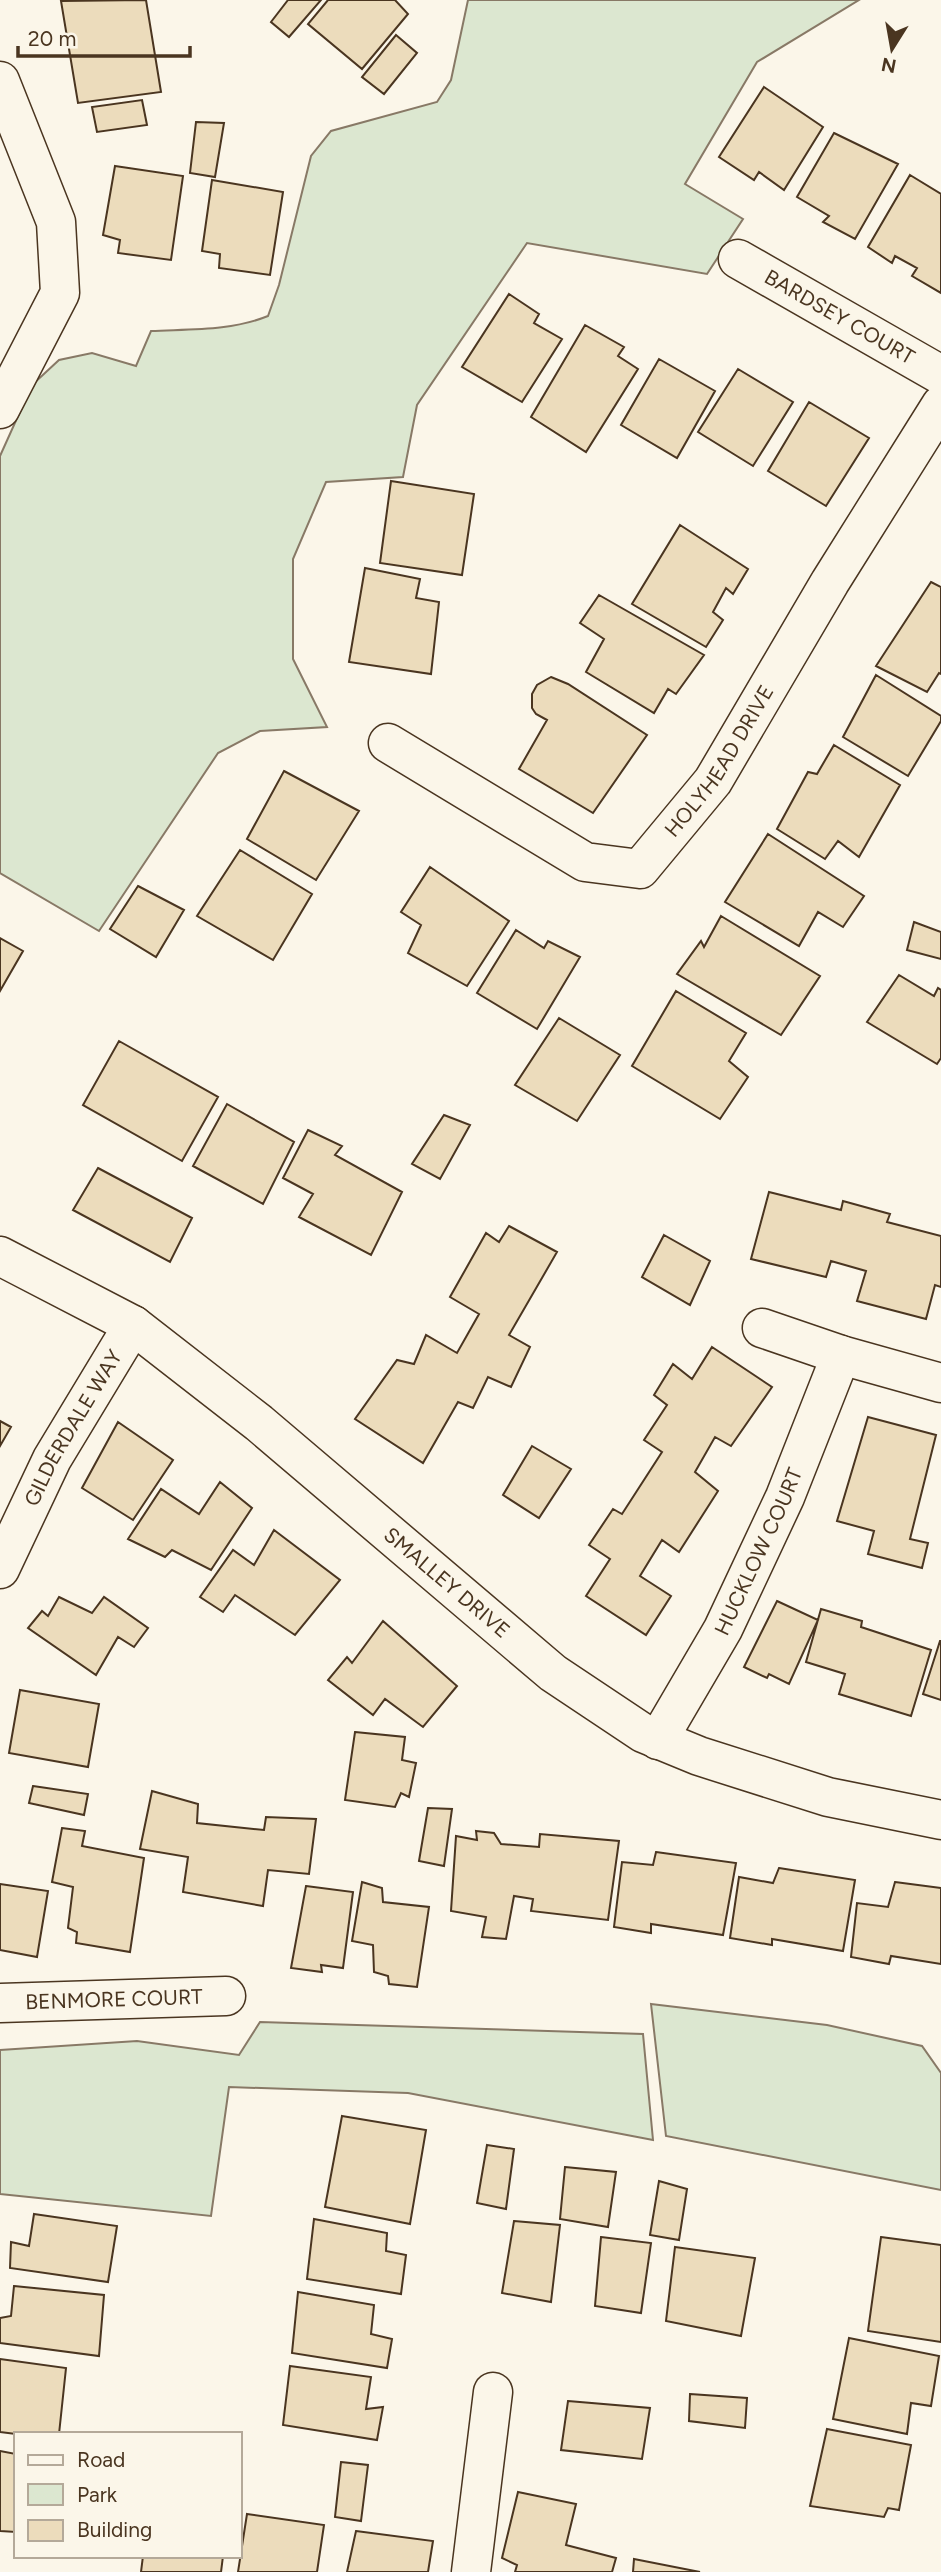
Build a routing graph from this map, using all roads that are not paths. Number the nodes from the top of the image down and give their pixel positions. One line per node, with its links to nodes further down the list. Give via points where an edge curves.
1 (0, 81): 5 (street, via 56,222 60,293)
2 (738, 259): 3 (street, BARDSEY COURT)
3 (941, 375)
4 (941, 405): 6 (street, HOLYHEAD DRIVE, via 713,781 640,869 585,862)
5 (0, 409)
6 (388, 743)
7 (0, 1256): 8 (street, SMALLEY DRIVE)
8 (133, 1325): 12 (street, GILDERDALE WAY, via 52,1459); 13 (street, SMALLEY DRIVE, via 259,1423 553,1673)
9 (762, 1328): 10 (street)
10 (841, 1354): 11 (street); 13 (street, HUCKLOW COURT, via 785,1497 723,1629)
11 (941, 1383)
12 (0, 1569)
13 (658, 1740): 14 (street, SMALLEY DRIVE, via 828,1797)
14 (941, 1820)
15 (226, 1996): 16 (street, BENMORE COURT)
16 (0, 2003)
17 (493, 2392): 18 (street)
18 (471, 2572)

